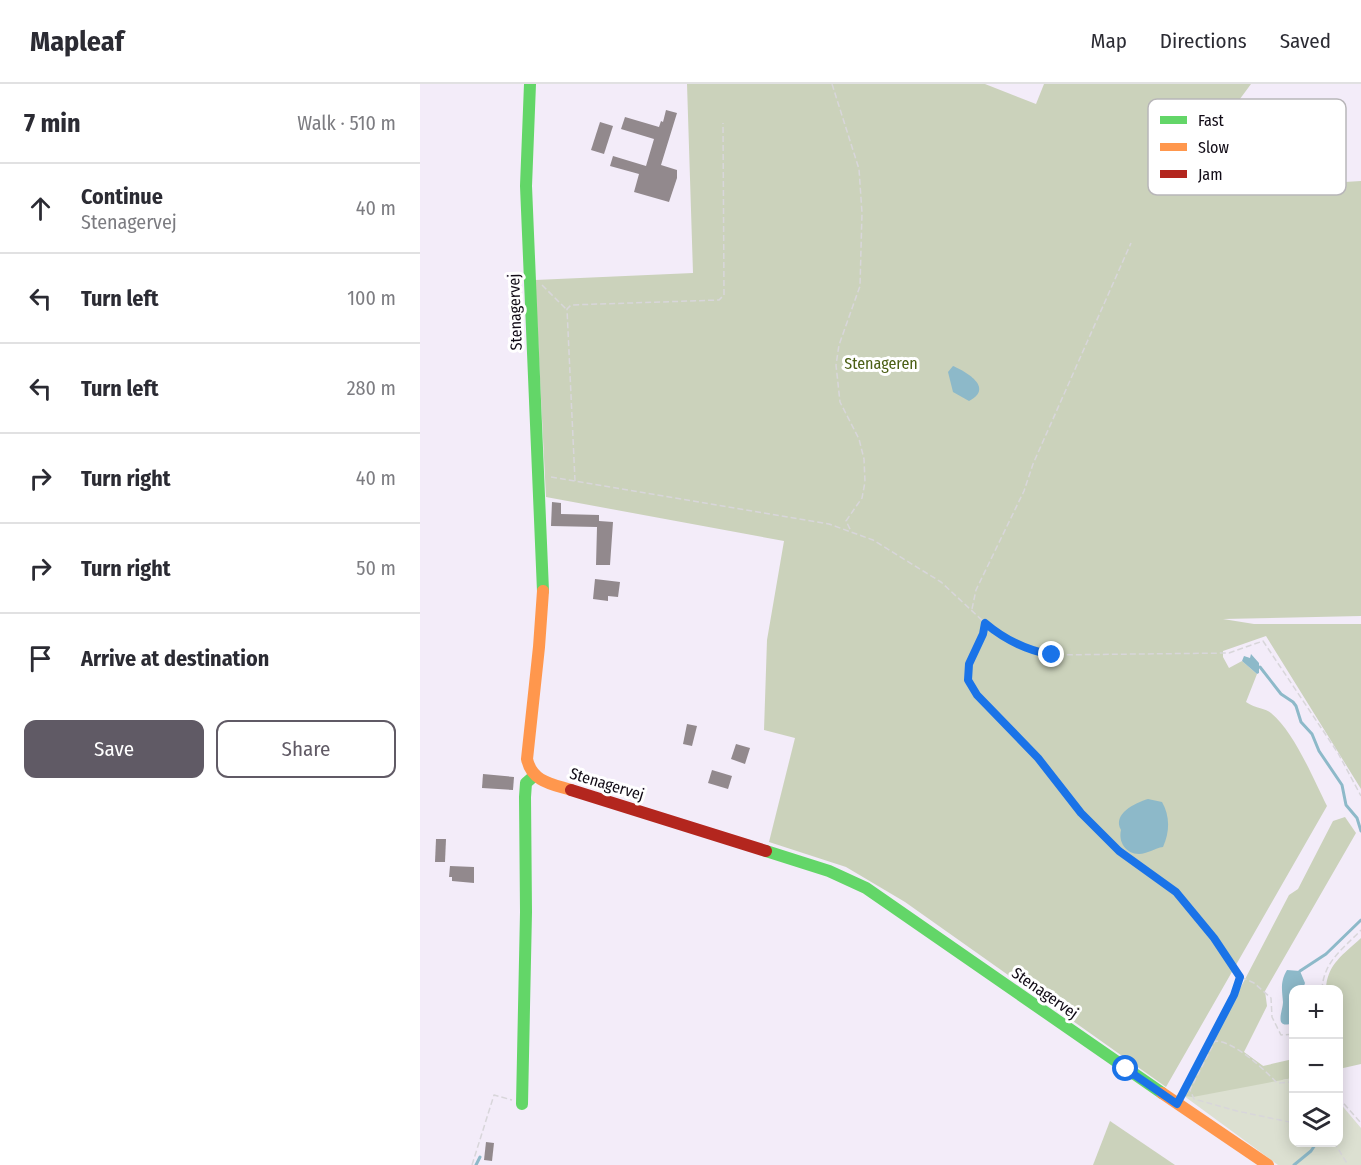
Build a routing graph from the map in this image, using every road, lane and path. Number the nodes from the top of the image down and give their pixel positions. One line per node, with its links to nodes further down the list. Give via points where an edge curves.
1 (530, 84): 5 (street, Stenagervej, via 526,186)
2 (832, 84): 9 (path, via 859,169 862,213 860,286 836,365 840,402 859,439 864,459 862,498 846,521)
3 (723, 123): 6 (path, via 724,295 719,300 571,305)
4 (1131, 243): 10 (path, via 1024,491 976,590)
5 (530, 284): 6 (path, via 541,284); 7 (street, Stenagervej)
6 (567, 309): 8 (path)
7 (538, 476): 8 (path); 12 (street, Stenagervej, via 542,612 527,749 527,764)
8 (575, 481): 9 (path, via 829,524)
9 (852, 532): 10 (path, via 884,546 941,582)
10 (972, 610): 11 (path)
11 (985, 623): 13 (path, via 1015,644 1052,655 1229,653 1263,641 1338,753); 15 (path, via 969,664 968,680 977,695 1119,851 1176,892)
12 (534, 776): 19 (street, via 526,783 525,797); 21 (street, Stenagervej, via 849,879)
13 (1361, 796)
14 (1361, 930): 16 (path, via 1324,971)
15 (1240, 977): 17 (path, via 1271,998 1272,1017 1281,1035); 21 (path)
16 (1323, 985)
17 (1289, 1034)
18 (1289, 1082): 22 (path, via 1277,1083 1243,1053 1215,1041 1190,1090 1194,1099)
19 (523, 1103): 25 (path, via 494,1095)
20 (1343, 1103): 23 (path)
21 (1177, 1104): 26 (street, Stenagervej)
22 (1289, 1122)
23 (1361, 1123)
24 (1337, 1147): 27 (path)
25 (472, 1165)
26 (1268, 1165)
27 (1348, 1165)

